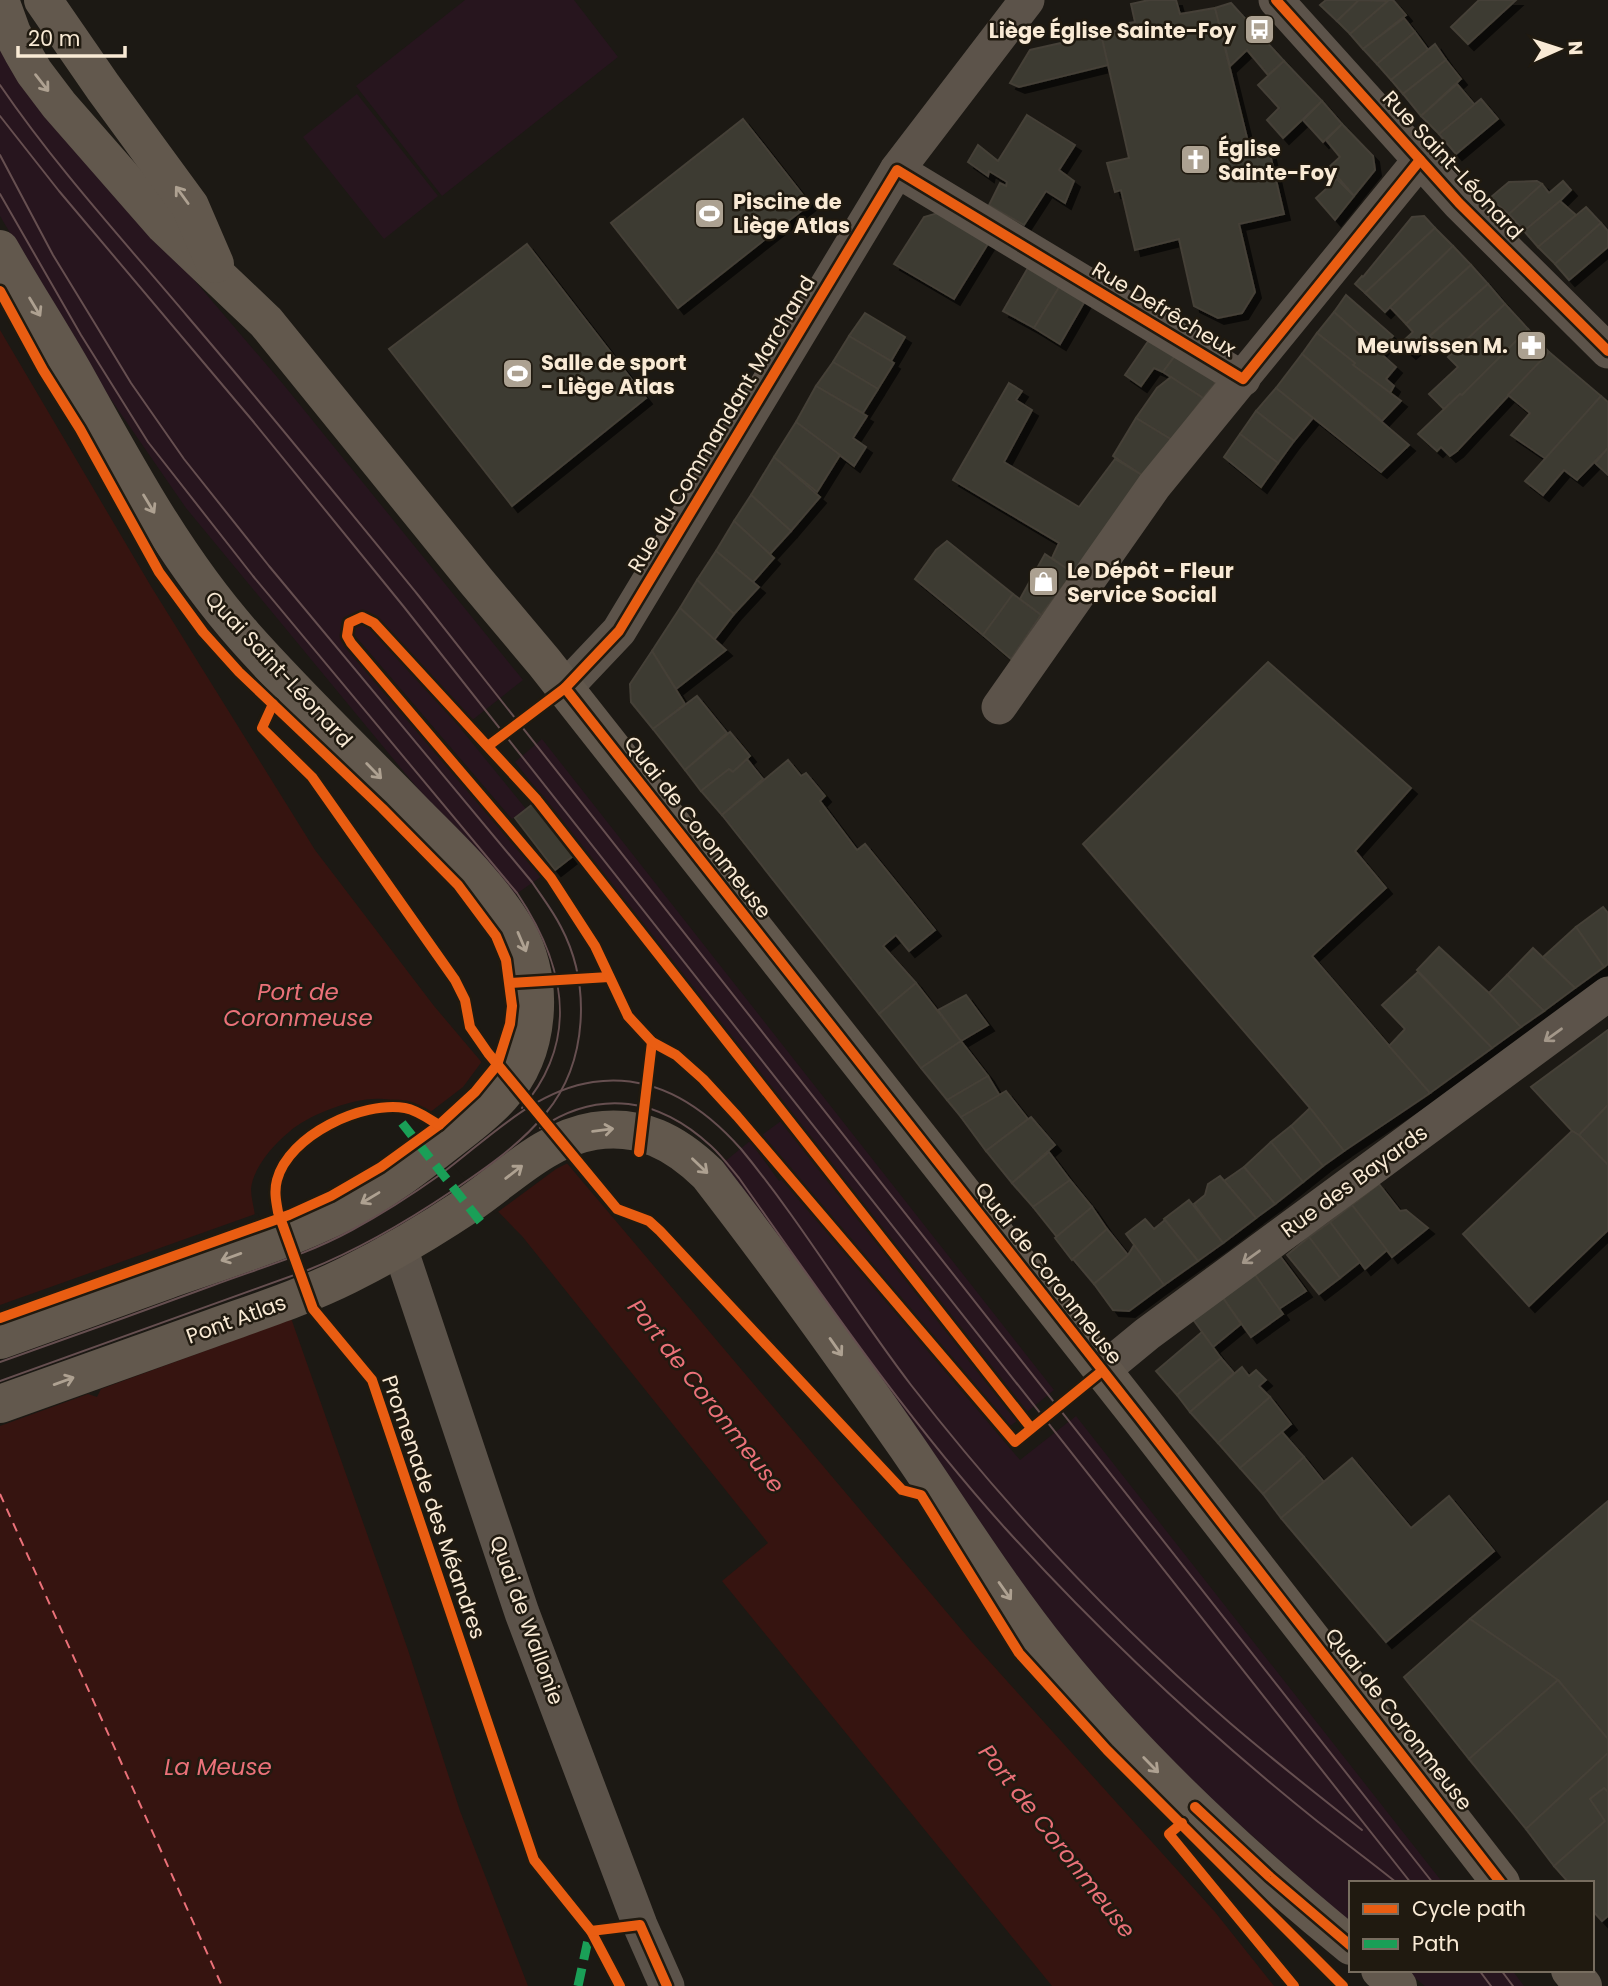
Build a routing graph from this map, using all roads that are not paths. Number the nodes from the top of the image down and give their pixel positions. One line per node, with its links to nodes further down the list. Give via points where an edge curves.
1 (0, 0): 5 (street, via 28,13 57,51); 9 (street, one-way to 9, via 23,53 59,105 164,225)
2 (43, 0): 5 (street)
3 (1027, 0): 7 (street, Rue du Commandant Marchand)
4 (1276, 0): 6 (street, Rue Saint-Léonard)
5 (103, 87): 9 (street, one-way to 5, via 190,206)
6 (1420, 160): 10 (street, Rue Saint-Léonard); 11 (street, Rue Defrêcheux)
7 (897, 170): 11 (street, Rue Defrêcheux); 12 (street, Rue du Commandant Marchand, via 619,631)
8 (0, 249): 16 (street, Quai Saint-Léonard, one-way to 16, via 178,551 262,655 494,899 518,933 534,983 536,1006 530,1041 516,1077 489,1108 371,1198 295,1234)
9 (221, 279): 12 (street, via 266,322)
10 (1608, 351)
11 (1242, 379): 13 (street, Rue Defrêcheux, via 1154,486)
12 (565, 688): 17 (street, Quai de Coronmeuse)
13 (999, 707)
14 (1608, 994): 17 (street, Rue des Bayards, one-way to 17)
15 (400, 1248): 18 (street, Pont Atlas, one-way to 15, via 315,1291); 20 (street, Pont Atlas, one-way to 20, via 565,1139 593,1131 641,1132 690,1156 824,1330 1054,1656 1159,1774); 23 (street, Quai de Wallonie, via 522,1613)
16 (0, 1340)
17 (1102, 1371): 19 (street, Quai de Coronmeuse)
18 (0, 1404)
19 (1499, 1881)
20 (1349, 1944)
21 (1382, 1972): 24 (street)
22 (1572, 1972): 25 (street)
23 (667, 1986)
24 (1398, 1986)
25 (1583, 1986)

